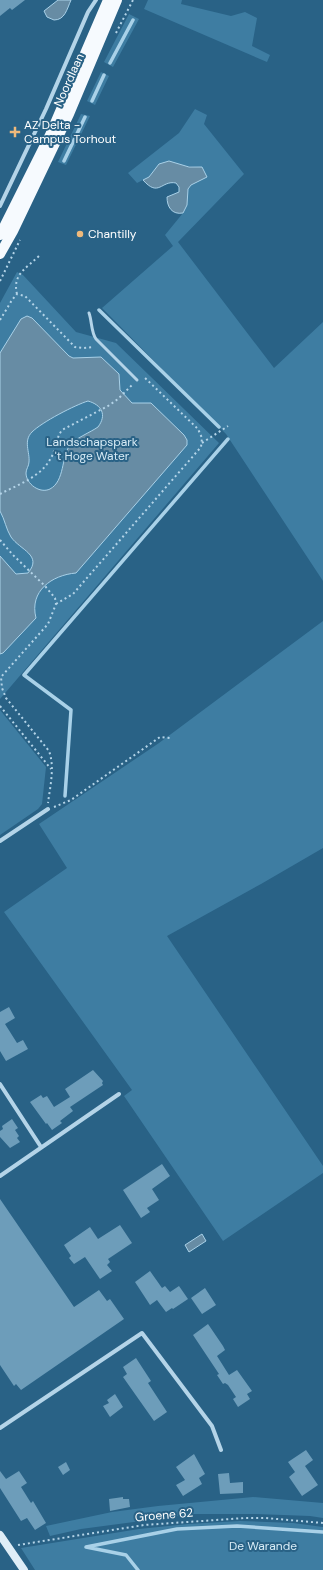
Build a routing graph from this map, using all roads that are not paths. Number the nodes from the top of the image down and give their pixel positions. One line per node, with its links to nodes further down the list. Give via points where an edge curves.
1 (96, 0): 4 (street, Noordlaan, via 88,12 49,103)
2 (108, 0): 5 (main road, Noordlaan, via 50,135)
3 (117, 0): 6 (main road, Noordlaan, via 69,114)
4 (0, 206)
5 (0, 235)
6 (0, 254)
7 (89, 313): 8 (lane, via 93,335)
8 (137, 380)
9 (48, 809): 10 (street)
10 (0, 841)
11 (0, 1084): 13 (street)
12 (119, 1094): 13 (street)
13 (41, 1147): 14 (street)
14 (0, 1176)
15 (0, 1428): 16 (street, via 142,1332 212,1426)
16 (221, 1450)
17 (0, 1535): 18 (street)
18 (24, 1570)

